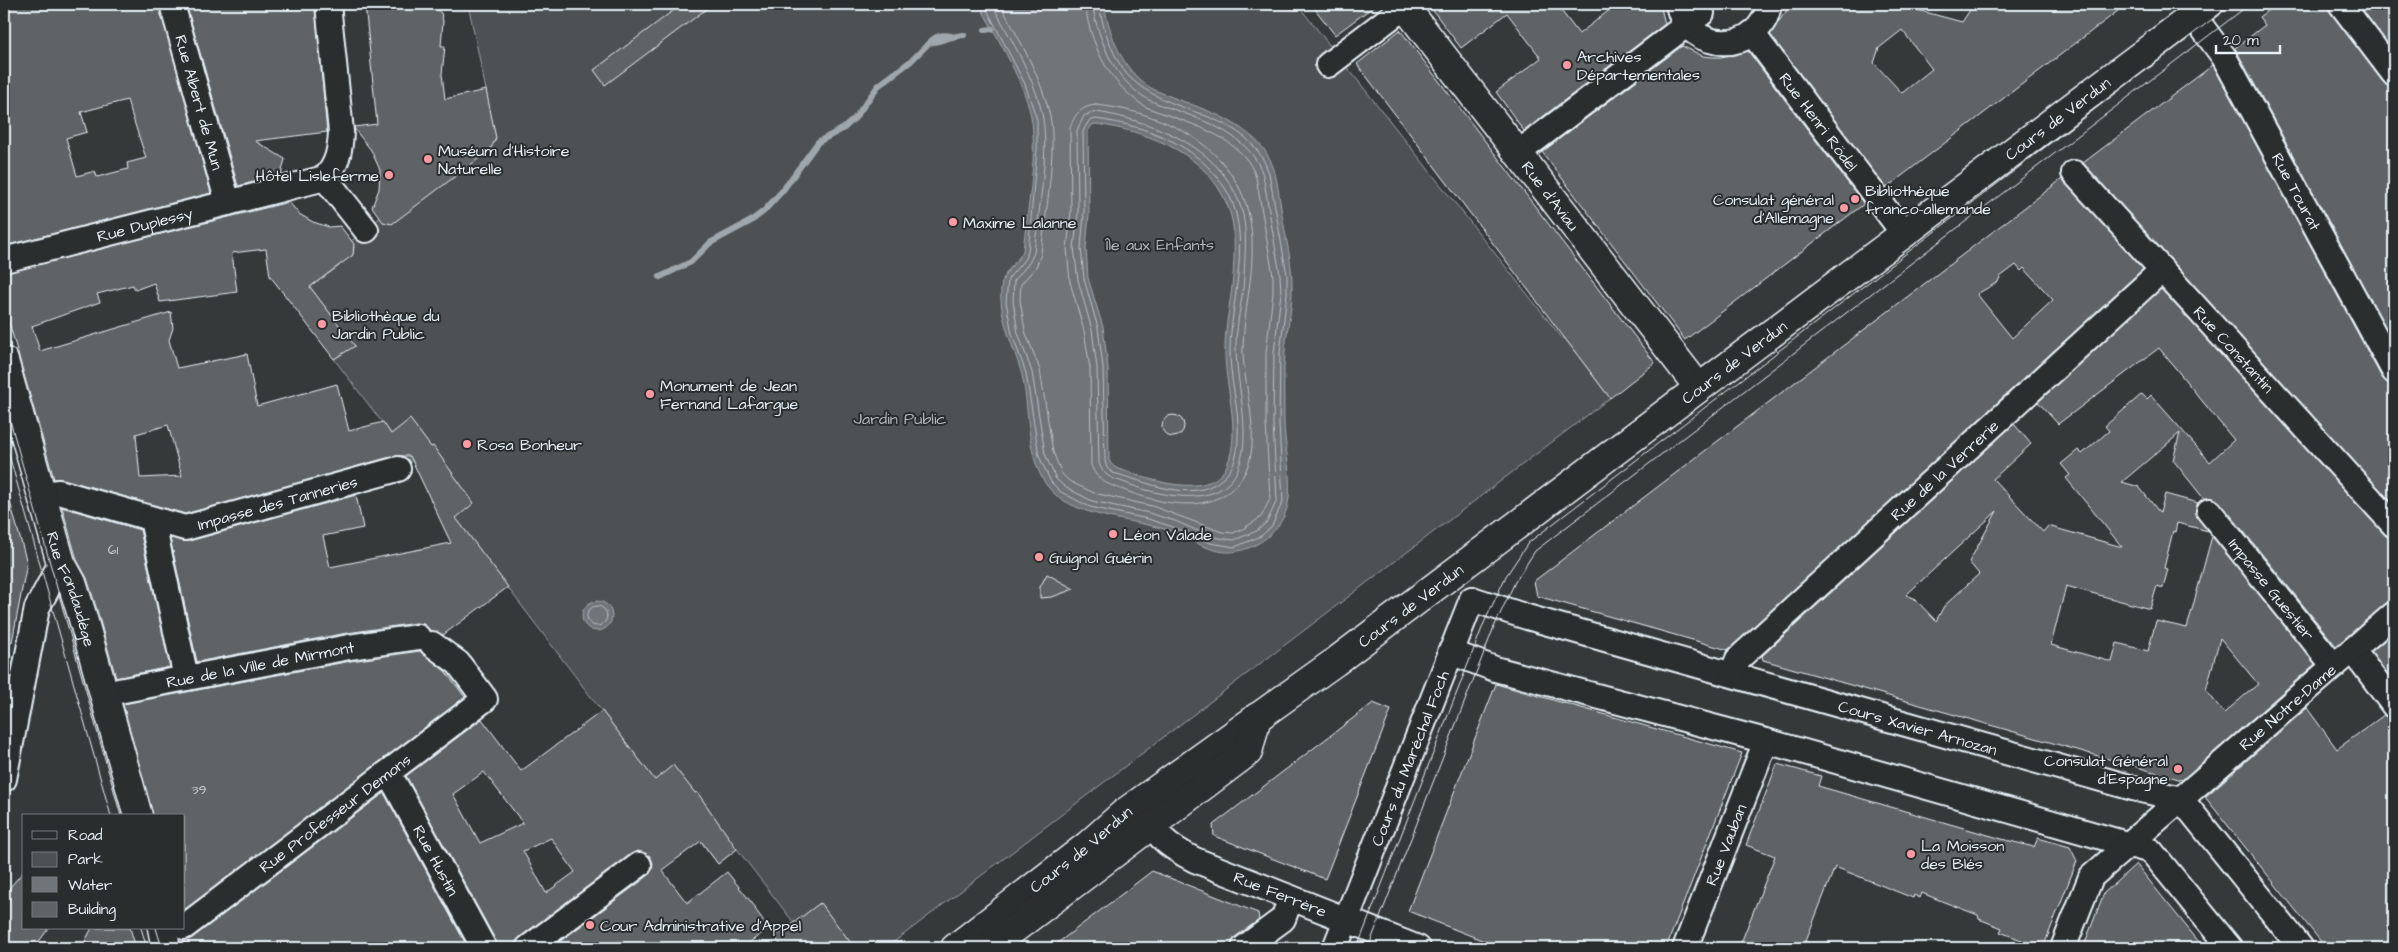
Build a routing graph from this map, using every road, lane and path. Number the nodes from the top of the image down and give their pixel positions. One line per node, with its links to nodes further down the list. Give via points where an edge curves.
1 (172, 4): 14 (street, Rue Albert de Mun)
2 (328, 4): 13 (street, via 341,132 340,152)
3 (1405, 4): 9 (street); 11 (main road, Rue d'Aviau)
4 (1769, 4): 8 (street, via 1762,23)
5 (2341, 4): 10 (street)
6 (2201, 10): 16 (main road, Cours de Verdun); 20 (street, Rue Tourat)
7 (1689, 14): 8 (street, via 1697,34 1710,41 1724,43); 11 (street)
8 (1752, 33): 16 (street, Rue Henri Rödel)
9 (1328, 65)
10 (2394, 74)
11 (1518, 153): 21 (main road, Rue d'Aviau)
12 (2074, 173): 18 (street, Rue Constantin)
13 (325, 178): 14 (street, Rue Duplessy); 15 (street)
14 (228, 203): 17 (street, Rue Duplessy)
15 (366, 230)
16 (1904, 234): 21 (main road, Cours de Verdun)
17 (4, 260)
18 (2162, 270): 26 (street, Rue Constantin); 34 (street, Rue de la Verrerie, via 1738,659)
19 (4, 361): 23 (main road, Rue Fondaudège)
20 (2394, 371)
21 (1699, 388): 28 (main road, Cours de Verdun)
22 (398, 469): 25 (street, Impasse des Tanneries, via 185,528)
23 (42, 494): 25 (street, Impasse des Tanneries, via 59,492); 27 (main road, Rue Fondaudège)
24 (2208, 511): 33 (street, Impasse Guestier)
25 (152, 518): 35 (street)
26 (2394, 525)
27 (62, 563): 36 (main road, Rue Fondaudège, via 72,584); 43 (street, via 37,608)
28 (1451, 574): 29 (street); 39 (main road, Cours de Verdun)
29 (1472, 599): 32 (street, Cours du Maréchal Foch); 34 (street, Cours Xavier Arnozan)
30 (2394, 614): 31 (street, Rue Notre-Dame)
31 (2353, 650): 33 (street, Rue Notre-Dame); 38 (street)
32 (1450, 652): 40 (street, via 1495,669); 50 (street, Cours du Maréchal Foch)
33 (2334, 666): 44 (street, Rue Notre-Dame)
34 (1732, 673): 44 (street, Cours Xavier Arnozan)
35 (186, 678): 36 (street, Rue de la Ville de Mirmont); 37 (street, Rue de la Ville de Mirmont, via 349,647 425,640 458,663)
36 (104, 694): 45 (main road, Rue Fondaudège)
37 (485, 699): 42 (street, Rue Professeur Demons)
38 (2394, 706)
39 (1257, 717): 41 (main road, Cours de Verdun); 46 (main road, Cours de Verdun, via 1248,752)
40 (1766, 741): 47 (street); 59 (street, Rue Vauban)
41 (1199, 759): 46 (street, via 1159,808); 54 (main road, Cours de Verdun, via 1124,813 1088,845)
42 (386, 774): 51 (street, Rue Professeur Demons); 52 (street, Rue Hustin, via 396,786)
43 (4, 778)
44 (2181, 799): 47 (street, Rue Notre-Dame); 62 (street)
45 (137, 814)
46 (1153, 824): 49 (street, Rue Ferrère, via 1171,847 1187,856); 55 (main road, Cours de Verdun)
47 (2130, 844): 60 (street, Rue Notre-Dame, via 2091,877); 61 (street, via 2151,851)
48 (639, 865): 53 (street)
49 (1291, 898): 50 (street, Rue Ferrère); 56 (street, via 1283,919)
50 (1346, 920): 57 (street, Cours du Maréchal Foch); 58 (street, Rue Ferrère)
51 (185, 924)
52 (484, 948)
53 (528, 948)
54 (955, 948)
55 (989, 948)
56 (1244, 948)
57 (1335, 948)
58 (1418, 948)
59 (1685, 948)
60 (2063, 948)
61 (2230, 948)
62 (2301, 948)

